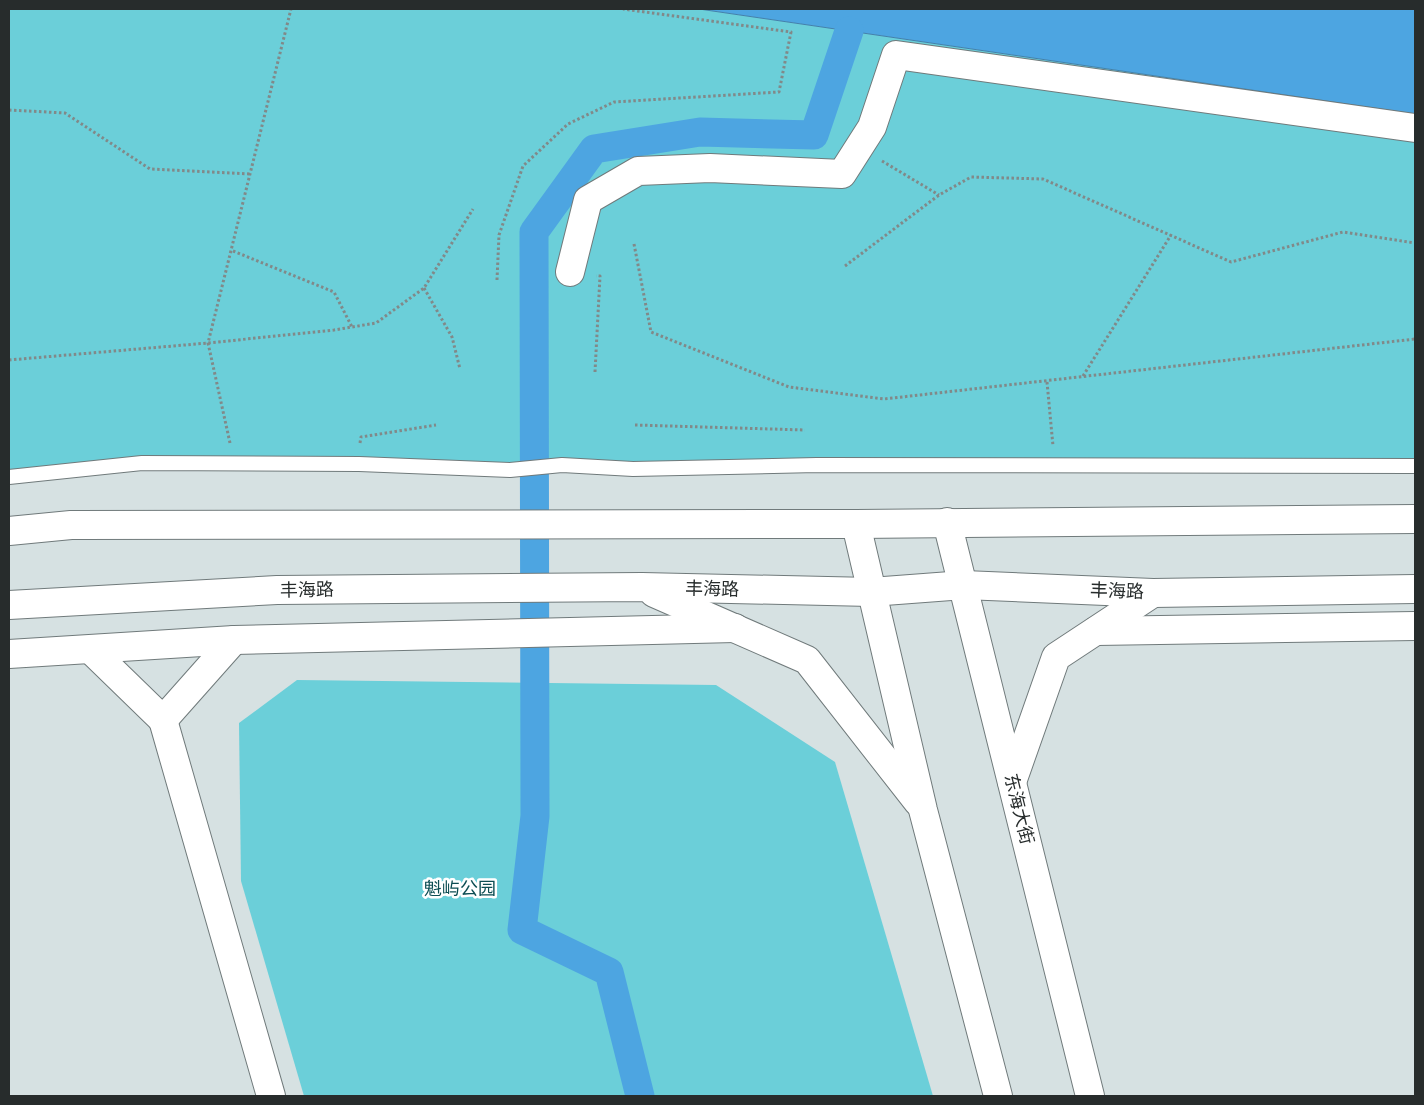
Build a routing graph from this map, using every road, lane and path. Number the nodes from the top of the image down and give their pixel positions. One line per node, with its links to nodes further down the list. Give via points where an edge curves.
1 (291, 9): 6 (path)
2 (623, 9): 15 (path, via 791,32 779,92 614,102 568,124 523,166 499,235)
3 (9, 110): 6 (path, via 65,113 150,169)
4 (1415, 128): 5 (main road, via 896,56 872,127)
5 (859, 147): 7 (path); 14 (main road, via 842,174 710,168 638,172 588,200)
6 (251, 174): 12 (path)
7 (939, 195): 9 (path, via 971,177 1042,179); 13 (path)
8 (473, 209): 16 (path)
9 (1171, 235): 10 (path, via 1231,262 1343,232); 23 (path)
10 (1415, 243)
11 (634, 244): 24 (path, via 651,332 789,387 884,399)
12 (233, 251): 17 (path, via 334,292); 19 (path)
13 (844, 266)
14 (570, 272): 22 (path, via 600,276)
15 (497, 280)
16 (424, 288): 17 (path, via 376,323); 21 (path, via 452,337)
17 (352, 327): 19 (path)
18 (1415, 339): 23 (path)
19 (208, 343): 20 (path); 28 (path)
20 (9, 360)
21 (460, 369)
22 (595, 372)
23 (1083, 377): 24 (path)
24 (1048, 382): 30 (path)
25 (436, 425): 29 (path, via 361,437)
26 (635, 425): 27 (path)
27 (805, 430)
28 (234, 463): 29 (lane); 32 (lane, via 142,463)
29 (359, 464): 30 (lane, via 510,470 562,466 634,469 817,465)
30 (1055, 466): 31 (lane)
31 (1415, 466)
32 (9, 477)
33 (1415, 519): 34 (main road)
34 (947, 522): 35 (main road); 37 (main road, 东海大街)
35 (856, 524): 36 (main road, via 71,525); 40 (main road)
36 (9, 531)
37 (964, 585): 40 (main road, 丰海路); 41 (main road, 丰海路); 50 (main road, 东海大街)
38 (642, 587): 40 (main road, 丰海路); 42 (main road, 丰海路, via 276,590); 44 (main road)
39 (1415, 589): 41 (main road, 丰海路)
40 (871, 592): 51 (main road)
41 (1153, 593): 45 (main road)
42 (9, 605)
43 (1415, 626): 45 (main road)
44 (735, 628): 46 (main road); 51 (main road, via 807,660)
45 (1096, 630): 50 (main road, via 1056,657)
46 (234, 640): 47 (main road); 49 (main road)
47 (92, 650): 48 (main road); 49 (main road)
48 (9, 654)
49 (163, 720): 52 (main road)
50 (1012, 782): 54 (main road, 东海大街)
51 (923, 810): 53 (main road)
52 (271, 1096)
53 (998, 1096)
54 (1090, 1096)

